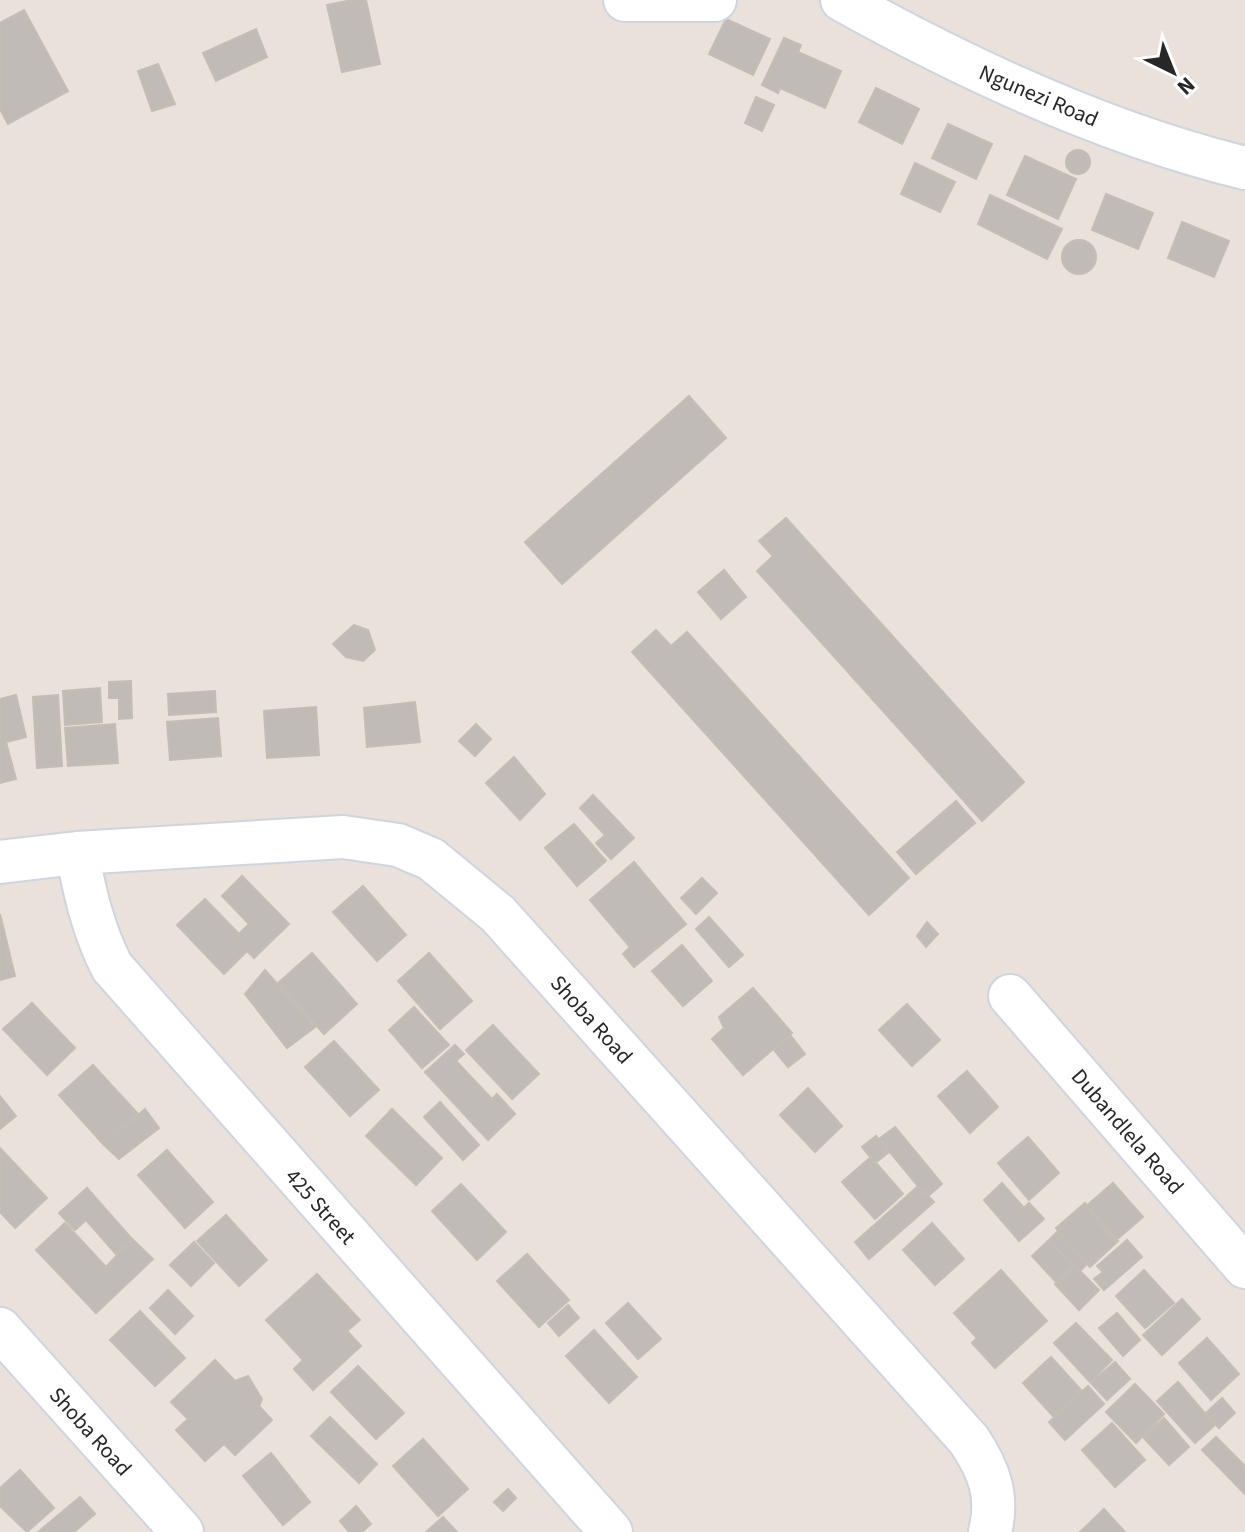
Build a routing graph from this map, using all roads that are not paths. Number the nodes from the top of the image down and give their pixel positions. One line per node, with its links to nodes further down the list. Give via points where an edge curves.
1 (625, 0): 2 (street)
2 (715, 0)
3 (842, 0): 4 (street, Ngunezi Road, via 919,43 1170,150)
4 (1245, 168)
5 (77, 853): 6 (street, Shoba Road); 11 (street, 425 Street, via 99,942 128,988); 12 (street, Shoba Road, via 343,837 398,845 431,859 466,885 498,914 969,1440 986,1466 996,1500)
6 (0, 862)
7 (1010, 996): 8 (street, Dubandlela Road)
8 (1245, 1267)
9 (0, 1329): 10 (street, Shoba Road)
10 (182, 1532)
11 (611, 1532)
12 (990, 1532)

